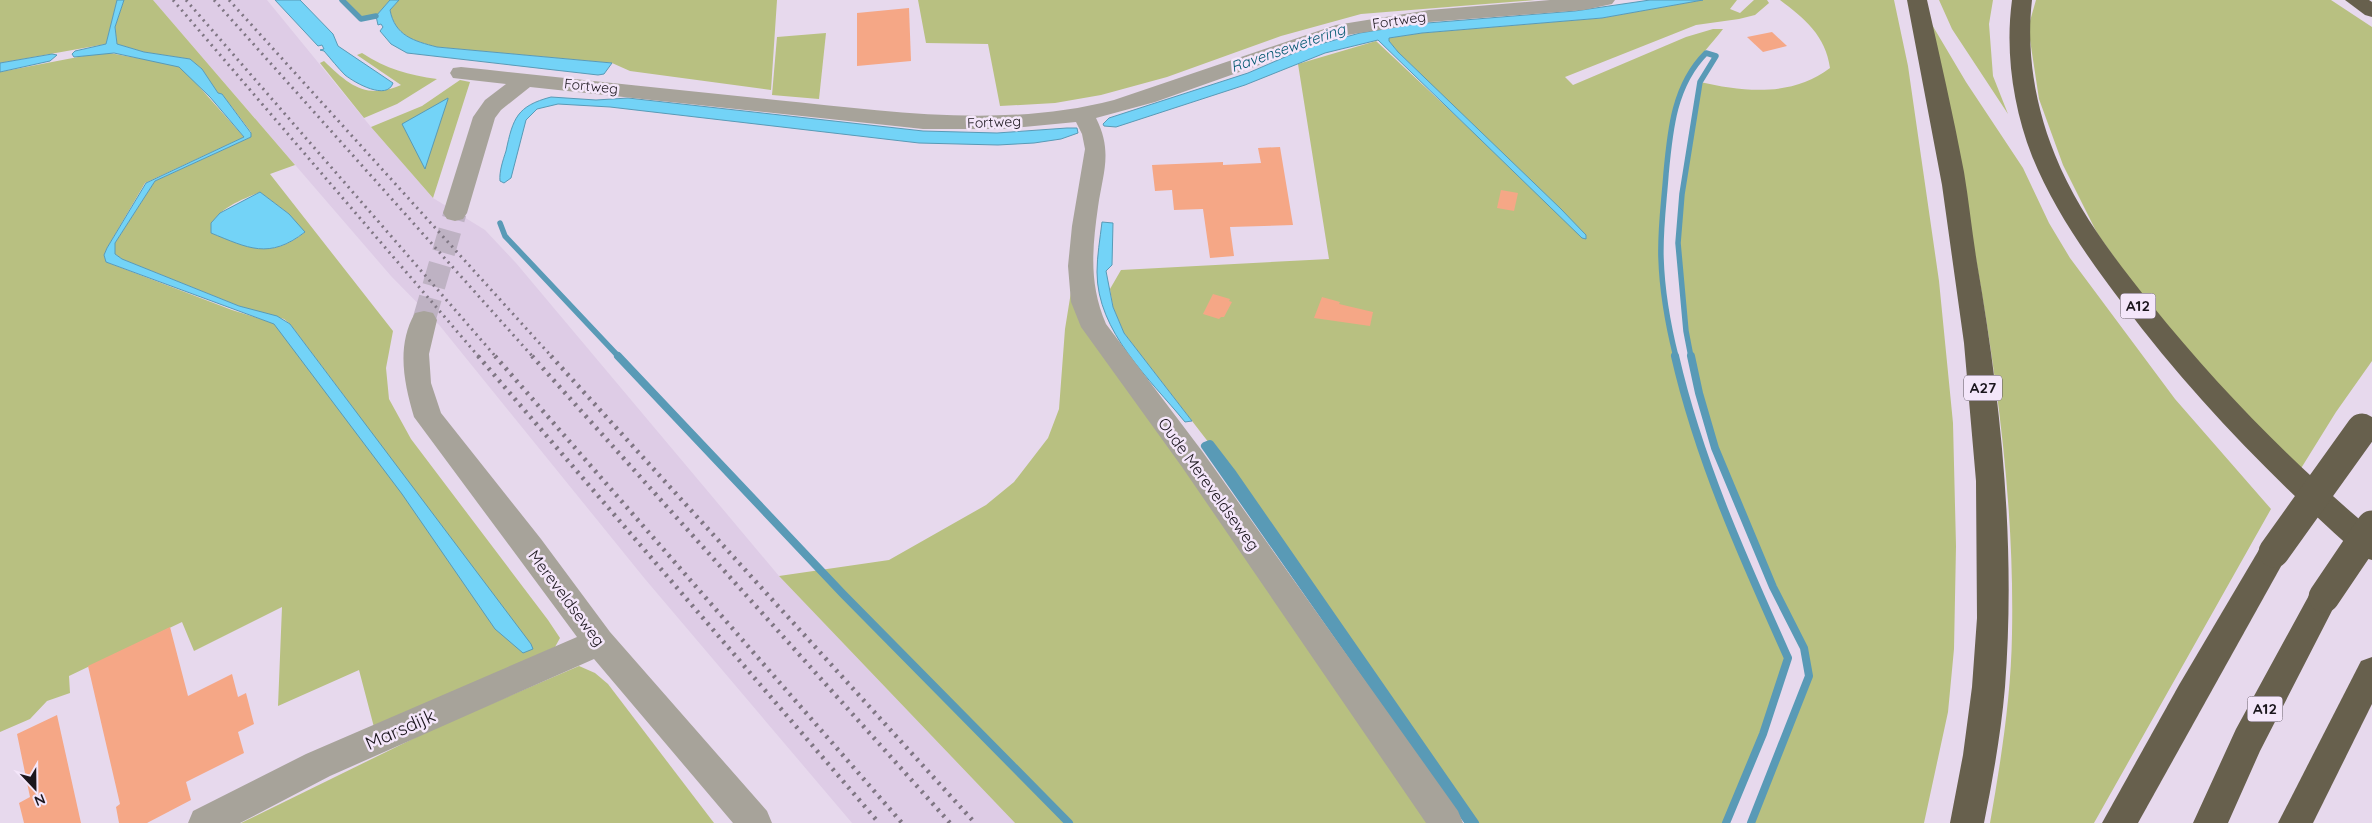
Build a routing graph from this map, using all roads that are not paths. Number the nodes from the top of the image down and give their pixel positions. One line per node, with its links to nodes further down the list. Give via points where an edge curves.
1 (1605, 0): 8 (street, Fortweg, via 1406,18 1336,31 1162,92)
2 (1917, 0): 19 (highway, A27, via 1952,171 1976,331 1994,520 1992,660 1977,781)
3 (2022, 0): 13 (highway, A12, via 2018,29 2024,84 2037,133 2051,172 2102,258 2212,395 2334,516)
4 (2355, 0): 5 (highway)
5 (2372, 11)
6 (461, 73): 7 (street, Fortweg)
7 (527, 79): 8 (street, Fortweg, via 923,122 1015,121); 9 (street, via 493,105 484,118)
8 (1083, 114): 18 (street, Oude Mereveldseweg, via 1096,149 1080,277 1084,302 1094,327 1192,459)
9 (455, 213)
10 (424, 320): 14 (street, Mereveldseweg, via 416,354 418,383 428,417)
11 (2367, 422): 20 (highway, bridge, via 2274,552)
12 (2372, 526): 21 (highway, A12, bridge, via 2324,597 2248,740)
13 (2372, 548)
14 (599, 642): 16 (street, Marsdijk, via 318,765); 17 (street, Mereveldseweg)
15 (2372, 671): 22 (highway)
16 (205, 823)
17 (755, 823)
18 (1446, 823)
19 (1967, 823)
20 (2119, 823)
21 (2210, 823)
22 (2295, 823)

